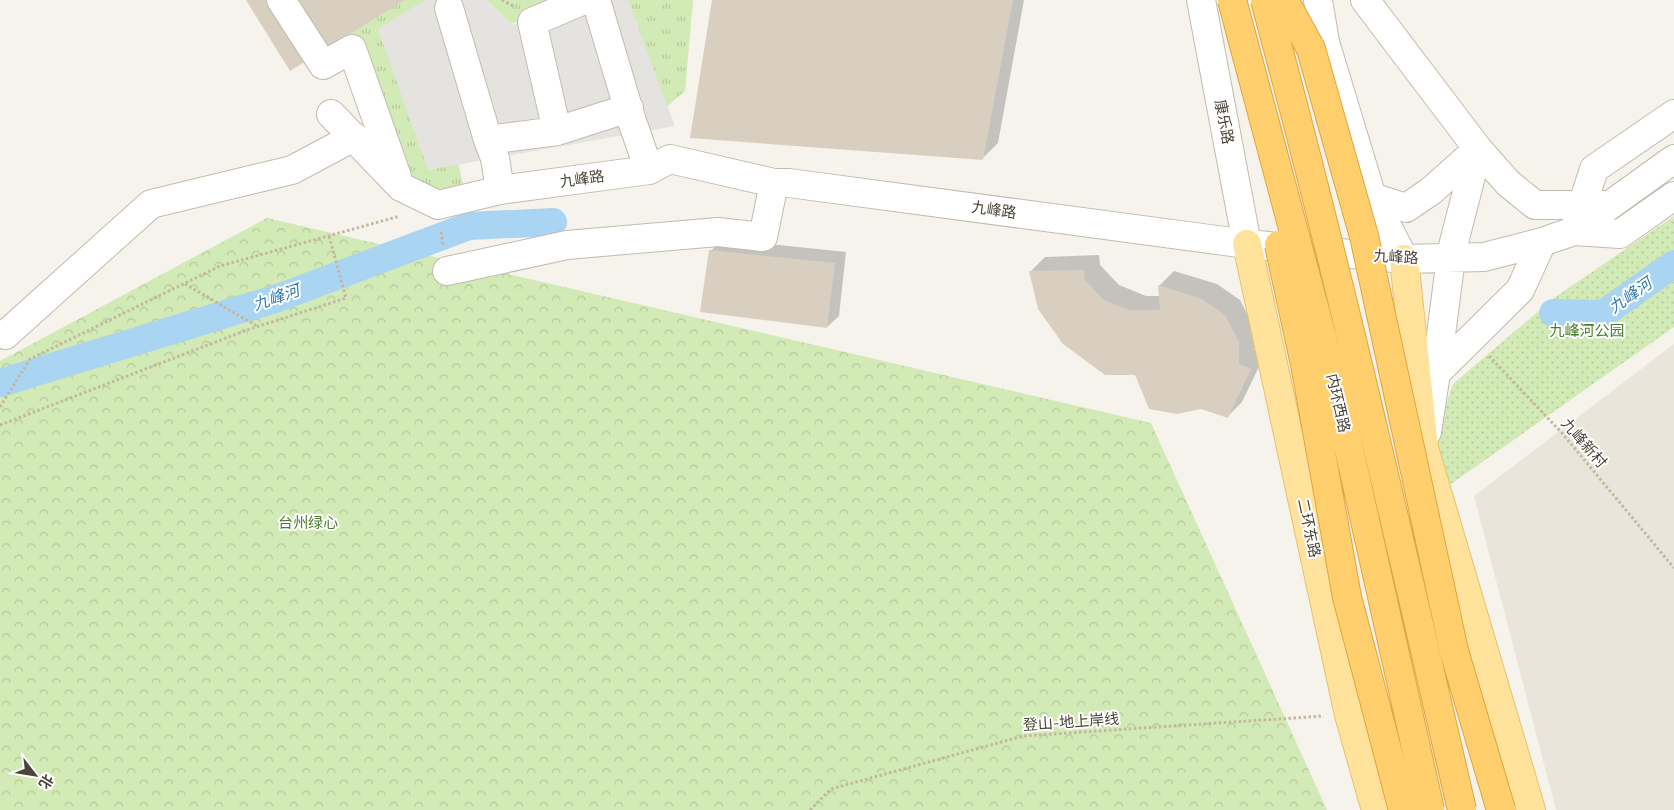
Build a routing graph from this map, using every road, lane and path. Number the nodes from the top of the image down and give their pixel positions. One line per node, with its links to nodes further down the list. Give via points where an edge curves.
1 (281, 0): 22 (street, via 323,65 352,49)
2 (584, 0): 15 (street, via 532,22)
3 (596, 0): 12 (street)
4 (1201, 0): 32 (street, 康乐路)
5 (1226, 0): 48 (highway, bridge, via 1240,106 1276,231 1347,597)
6 (1232, 0): 49 (highway, 内环西路, bridge, via 1333,378)
7 (1265, 0): 50 (highway, 内环西路, bridge, via 1358,364)
8 (1284, 0): 51 (highway, bridge, via 1311,49 1364,236 1454,651)
9 (1318, 0): 25 (street, via 1325,42)
10 (1364, 0): 18 (street)
11 (449, 8): 17 (street)
12 (629, 108): 15 (street); 20 (street)
13 (331, 114): 16 (street)
14 (1674, 114): 26 (street, via 1594,169)
15 (557, 131): 17 (street)
16 (354, 137): 22 (street); 39 (street, via 292,170 151,204)
17 (488, 140): 23 (street, via 495,158)
18 (1478, 149): 25 (street, via 1431,191 1406,208); 26 (street, via 1508,183 1535,205); 33 (street)
19 (1674, 160): 27 (street, 九峰路)
20 (649, 170): 21 (street, 九峰路, via 670,159); 23 (street, 九峰路)
21 (774, 183): 32 (street, 九峰路); 35 (street, via 763,237 718,232 567,246)
22 (401, 188): 28 (street)
23 (500, 190): 28 (street, 九峰路)
24 (1674, 196): 29 (street, via 1620,234)
25 (1372, 197): 34 (street)
26 (1582, 205): 27 (street); 29 (street)
27 (1610, 205): 29 (street, 九峰路)
28 (438, 206): 30 (path); 35 (path)
29 (1574, 231): 31 (street, 九峰路)
30 (329, 236): 36 (path, via 220,266); 37 (path, via 346,298)
31 (1542, 242): 33 (street, 九峰路, via 1484,257); 38 (street, via 1520,290)
32 (1247, 244): 34 (street, 九峰路); 45 (main road, 二环东路)
33 (1451, 258): 34 (street, 九峰路); 40 (street)
34 (1404, 259): 43 (main road)
35 (447, 271)
36 (184, 284): 37 (path); 41 (path, via 30,358)
37 (258, 326): 42 (path)
38 (1476, 334): 40 (street); 44 (path, 九峰新村, via 1488,355 1562,433)
39 (5, 335)
40 (1436, 373): 43 (street)
41 (0, 407)
42 (0, 425)
43 (1424, 448): 52 (main road)
44 (1674, 568)
45 (1349, 715): 46 (path, 登山-地上岸线, via 1023,736 831,789); 47 (main road, 二环东路)
46 (810, 810)
47 (1376, 810)
48 (1403, 810)
49 (1430, 810)
50 (1462, 810)
51 (1501, 810)
52 (1531, 810)

